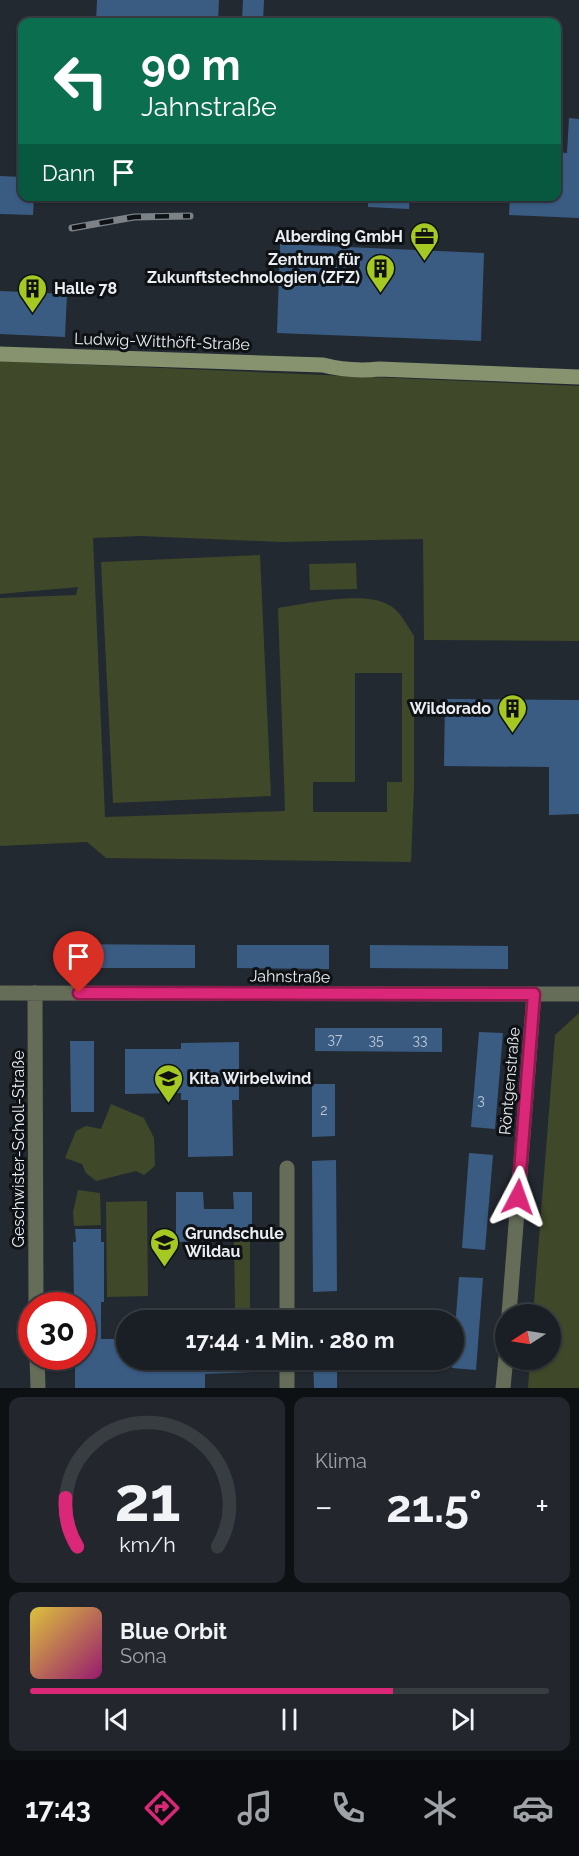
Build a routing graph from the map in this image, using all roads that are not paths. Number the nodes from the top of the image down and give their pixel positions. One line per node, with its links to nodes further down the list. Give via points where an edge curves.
1 (0, 354): 2 (street, Ludwig-Witthöft-Straße)
2 (579, 377)
3 (0, 993): 4 (street, Jahnstraße)
4 (35, 993): 5 (street, Jahnstraße); 8 (street, Geschwister-Scholl-Straße)
5 (534, 994): 6 (street, Jahnstraße); 9 (street, Röntgenstraße)
6 (579, 994)
7 (287, 1168): 10 (street)
8 (36, 1292)
9 (510, 1304)
10 (287, 1310)
11 (37, 1370): 14 (street)
12 (287, 1370): 15 (street)
13 (505, 1370): 16 (street)
14 (38, 1388)
15 (287, 1388)
16 (503, 1388)

